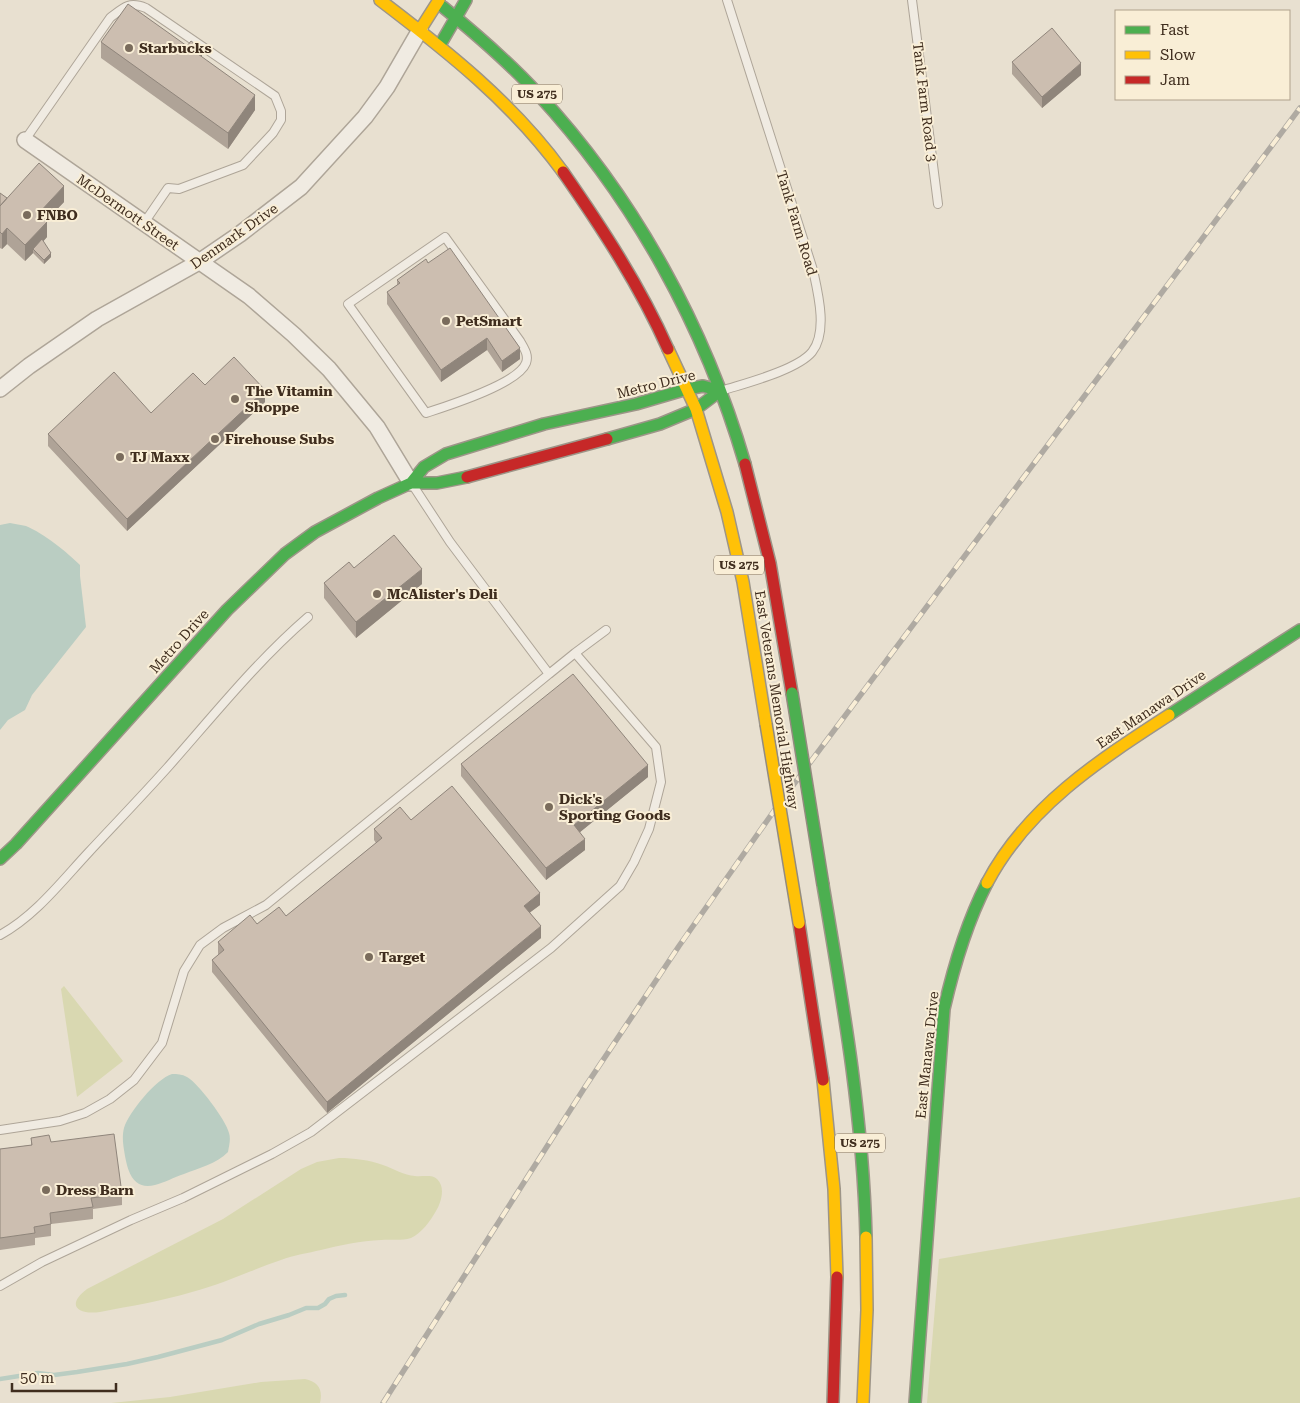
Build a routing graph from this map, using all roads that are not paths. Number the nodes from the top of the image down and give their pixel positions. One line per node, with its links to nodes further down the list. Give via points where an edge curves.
1 (380, 0): 7 (main road, East Veterans Memorial Highway / US 275)
2 (466, 0): 6 (main road)
3 (727, 0): 16 (lane, Tank Farm Road, via 813,270 821,322 812,352 798,363)
4 (912, 0): 10 (lane, Tank Farm Road 3)
5 (437, 1): 6 (main road, East Veterans Memorial Highway); 7 (main road)
6 (457, 18): 8 (main road); 16 (main road, East Veterans Memorial Highway / US 275, via 549,106 618,196 672,281 707,354)
7 (420, 30): 8 (main road, East Veterans Memorial Highway / US 275); 12 (street, Denmark Drive, via 365,118 318,170 267,215)
8 (440, 45): 15 (main road, East Veterans Memorial Highway / US 275, via 516,116 558,167 619,255 662,334)
9 (25, 140): 11 (street, McDermott Street); 11 (lane, via 110,18 123,7 135,3 275,96 281,120 243,165 179,189 168,188)
10 (938, 204)
11 (144, 223): 12 (street, McDermott Street)
12 (199, 262): 14 (street, Denmark Drive, via 97,319); 18 (street, McDermott Street, via 249,296 329,369 377,427)
13 (358, 317): 13 (lane, via 426,413 466,400 513,378 527,362 527,354 520,341 445,236 348,304)
14 (0, 389)
15 (687, 389): 16 (main road, Metro Drive, via 703,386); 17 (main road, East Veterans Memorial Highway / US 275); 18 (main road, Metro Drive, via 544,424 446,454 424,467)
16 (720, 391): 17 (main road, Metro Drive); 29 (main road, East Veterans Memorial Highway / US 275, bridge, via 761,522 780,618 848,1030 864,1188 867,1276)
17 (696, 409): 18 (main road, Metro Drive, via 660,424 469,476 437,483); 28 (main road, East Veterans Memorial Highway / US 275, bridge, via 727,512 743,582 827,1109 837,1281)
18 (411, 483): 23 (lane, via 450,542); 24 (main road, Metro Drive, via 315,532 271,567 227,610)
19 (308, 617): 25 (lane, via 238,685 169,766 41,904)
20 (606, 630): 22 (lane)
21 (1300, 630): 30 (main road, East Manawa Drive, via 1126,743 1065,788 1012,844 984,887 956,954 944,1009)
22 (575, 653): 23 (lane); 27 (lane, via 656,747 661,782 649,829 620,886 551,948 312,1132 182,1198 42,1262)
23 (549, 674): 26 (lane, via 266,905 222,928 200,945 184,971 162,1043 134,1080 85,1113 60,1121)
24 (0, 859)
25 (0, 935)
26 (0, 1130)
27 (0, 1286)
28 (833, 1403)
29 (863, 1403)
30 (915, 1403)

